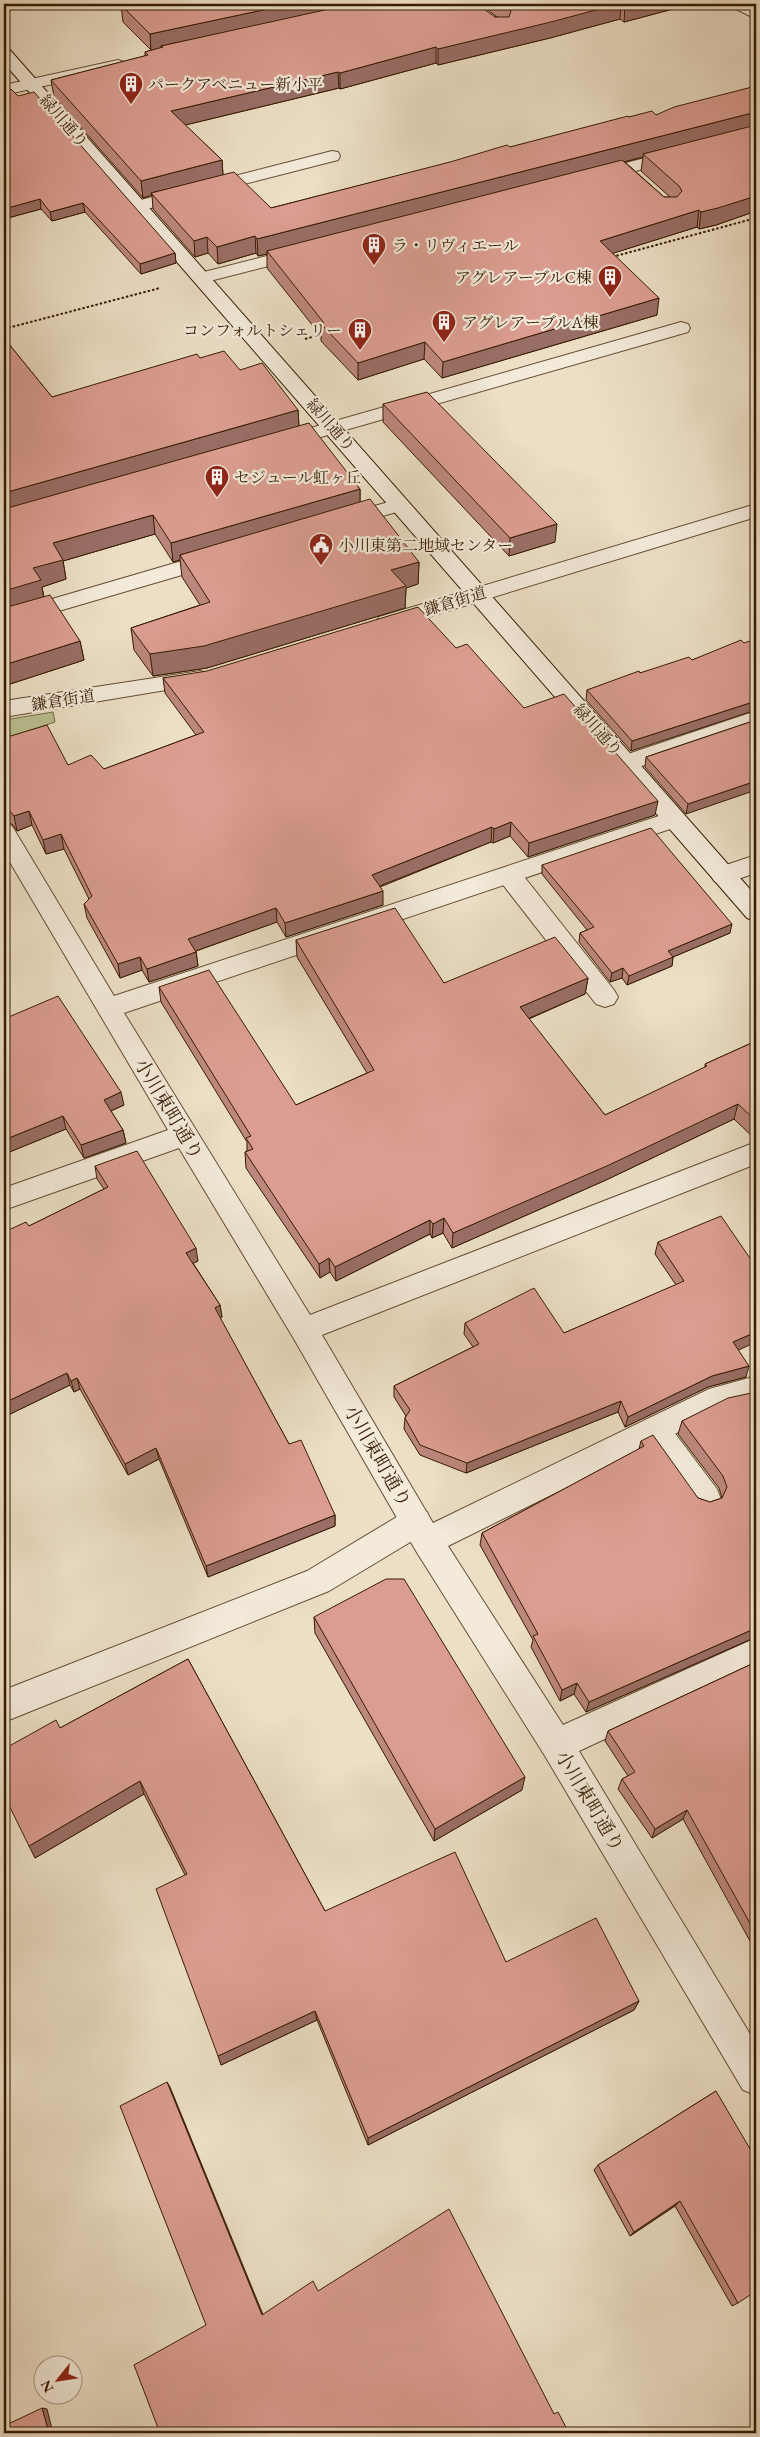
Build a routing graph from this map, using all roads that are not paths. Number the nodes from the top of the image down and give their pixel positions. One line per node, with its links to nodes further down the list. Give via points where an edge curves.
1 (737, 4): 2 (street)
2 (756, 14)
3 (4, 53): 5 (street, 緑川通り)
4 (133, 61): 5 (street)
5 (31, 84): 6 (street); 12 (street, 緑川通り)
6 (4, 90)
7 (690, 151): 9 (street)
8 (332, 156): 12 (street)
9 (625, 168): 10 (street); 11 (street)
10 (577, 180)
11 (640, 181)
12 (139, 206): 14 (street, 緑川通り)
13 (321, 247): 14 (street)
14 (202, 278): 16 (street, 緑川通り)
15 (680, 328): 16 (street)
16 (334, 427): 17 (street); 18 (street, 緑川通り)
17 (259, 449)
18 (400, 505): 20 (street); 22 (street, 緑川通り)
19 (756, 510): 22 (street, 鎌倉街道)
20 (326, 526)
21 (232, 554): 23 (street)
22 (478, 594): 24 (street, 鎌倉街道); 28 (street, 緑川通り)
23 (4, 620)
24 (367, 628)
25 (217, 674): 26 (street, 鎌倉街道)
26 (4, 709)
27 (756, 719): 28 (street)
28 (627, 763): 29 (street, 緑川通り)
29 (674, 819): 32 (street); 33 (street, 緑川通り)
30 (4, 832): 36 (street, 小川東町通り)
31 (756, 864): 33 (street)
32 (508, 875): 35 (street); 36 (street)
33 (724, 875): 34 (street, 緑川通り)
34 (756, 912)
35 (605, 996)
36 (108, 1008): 37 (street, 小川東町通り)
37 (184, 1135): 39 (street); 40 (street, 小川東町通り)
38 (756, 1154): 40 (street)
39 (4, 1199)
40 (304, 1330): 44 (street, 小川東町通り)
41 (756, 1388): 42 (street, via 719,1398)
42 (656, 1429): 43 (street); 44 (street)
43 (706, 1499)
44 (422, 1531): 46 (street, via 318,1581); 47 (street, 小川東町通り)
45 (756, 1653): 47 (street)
46 (4, 1706)
47 (557, 1745): 48 (street, 小川東町通り)
48 (756, 2078)

